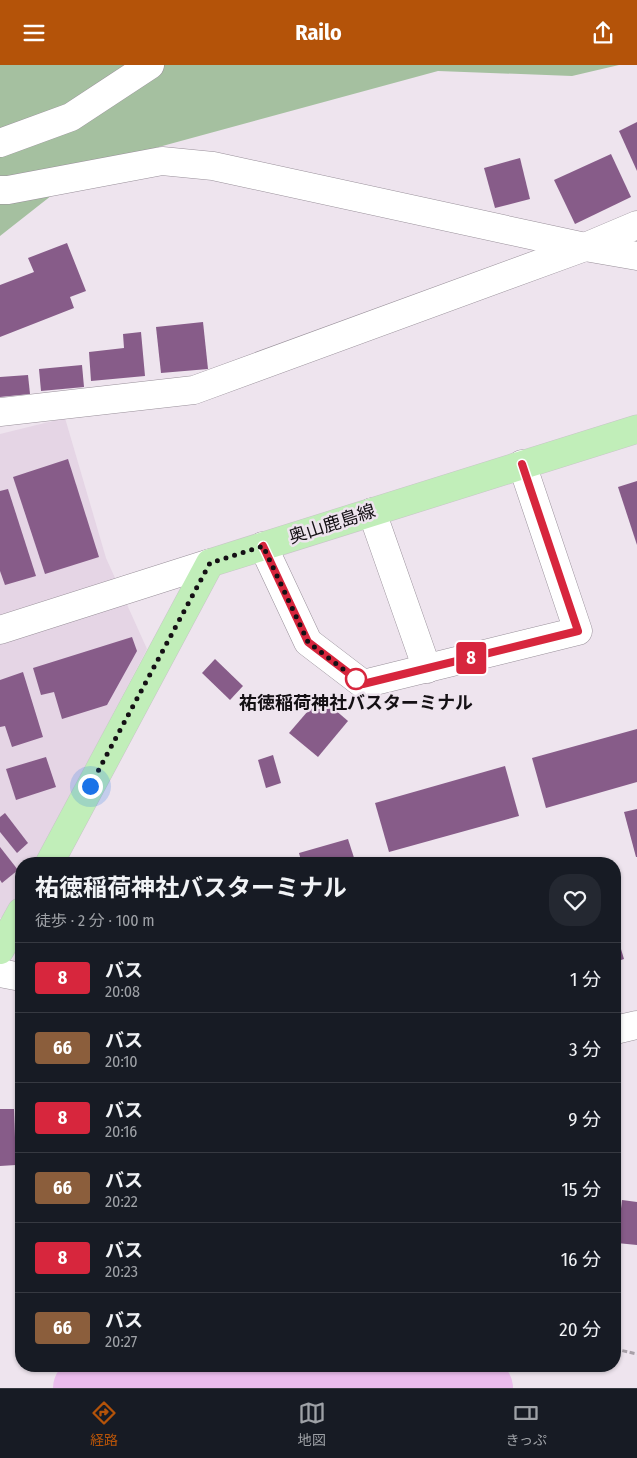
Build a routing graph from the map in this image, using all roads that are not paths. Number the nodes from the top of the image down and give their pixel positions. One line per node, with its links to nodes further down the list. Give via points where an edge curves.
1 (150, 65): 2 (street, via 71,117)
2 (0, 143)
3 (0, 190): 5 (street, via 162,161 205,165)
4 (637, 225): 5 (street)
5 (585, 247): 6 (street); 7 (street, via 194,389)
6 (637, 255)
7 (0, 412)
8 (637, 429): 9 (main road, 奥山鹿島線)
9 (522, 464): 10 (main road, 奥山鹿島線); 14 (street, via 578,631)
10 (372, 512): 11 (main road, 奥山鹿島線); 14 (street)
11 (263, 546): 12 (main road, 奥山鹿島線); 14 (street, via 308,642 363,684)
12 (210, 563): 13 (street); 15 (main road)
13 (0, 630)
14 (427, 669)
15 (53, 857)
16 (15, 923): 17 (main road)
17 (0, 950)
18 (0, 973): 19 (street)
19 (15, 976)
20 (637, 1025): 21 (street)
21 (621, 1029)

